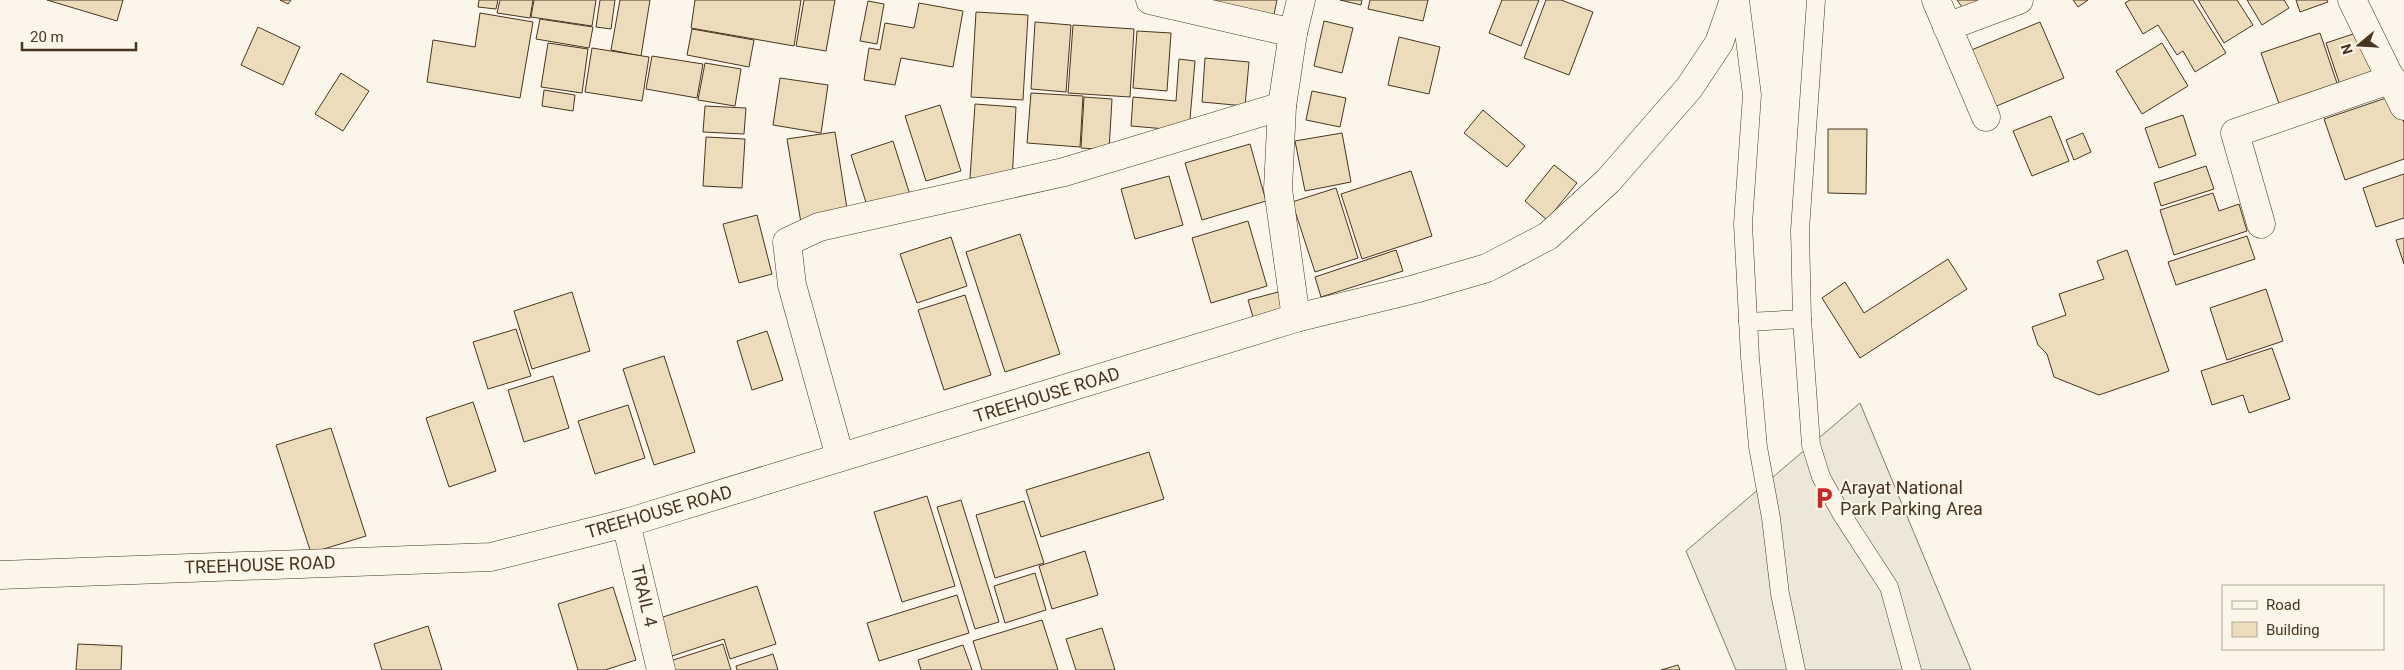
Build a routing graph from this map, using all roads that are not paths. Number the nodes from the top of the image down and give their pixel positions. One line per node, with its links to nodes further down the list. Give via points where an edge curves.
1 (1150, 0): 10 (street)
2 (1301, 0): 10 (street)
3 (1734, 0): 16 (street, TREEHOUSE ROAD, via 1719,43 1688,88 1608,182 1548,236 1487,268)
4 (1740, 0): 18 (lane, via 1752,96 1743,224)
5 (1816, 0): 17 (lane, via 1801,221)
6 (1936, 0): 9 (street)
7 (2019, 0): 9 (street)
8 (2352, 0): 11 (street)
9 (1947, 27): 14 (street)
10 (1293, 33): 12 (street)
11 (2392, 79): 13 (street); 15 (street, via 2235,132)
12 (1282, 106): 16 (street, via 1278,189); 19 (street, via 1064,172 819,227 787,242 792,285)
13 (2404, 106)
14 (1986, 117)
15 (2261, 224)
16 (1296, 318): 19 (street, TREEHOUSE ROAD)
17 (1802, 319): 18 (lane); 24 (lane, via 1811,445 1821,476 1841,513 1889,587)
18 (1748, 322): 23 (lane, via 1758,447 1780,594)
19 (840, 457): 20 (street, TREEHOUSE ROAD)
20 (626, 523): 21 (street, TREEHOUSE ROAD, via 491,557); 22 (street, TRAIL 4)
21 (0, 574)
22 (661, 670)
23 (1796, 670)
24 (1912, 670)

